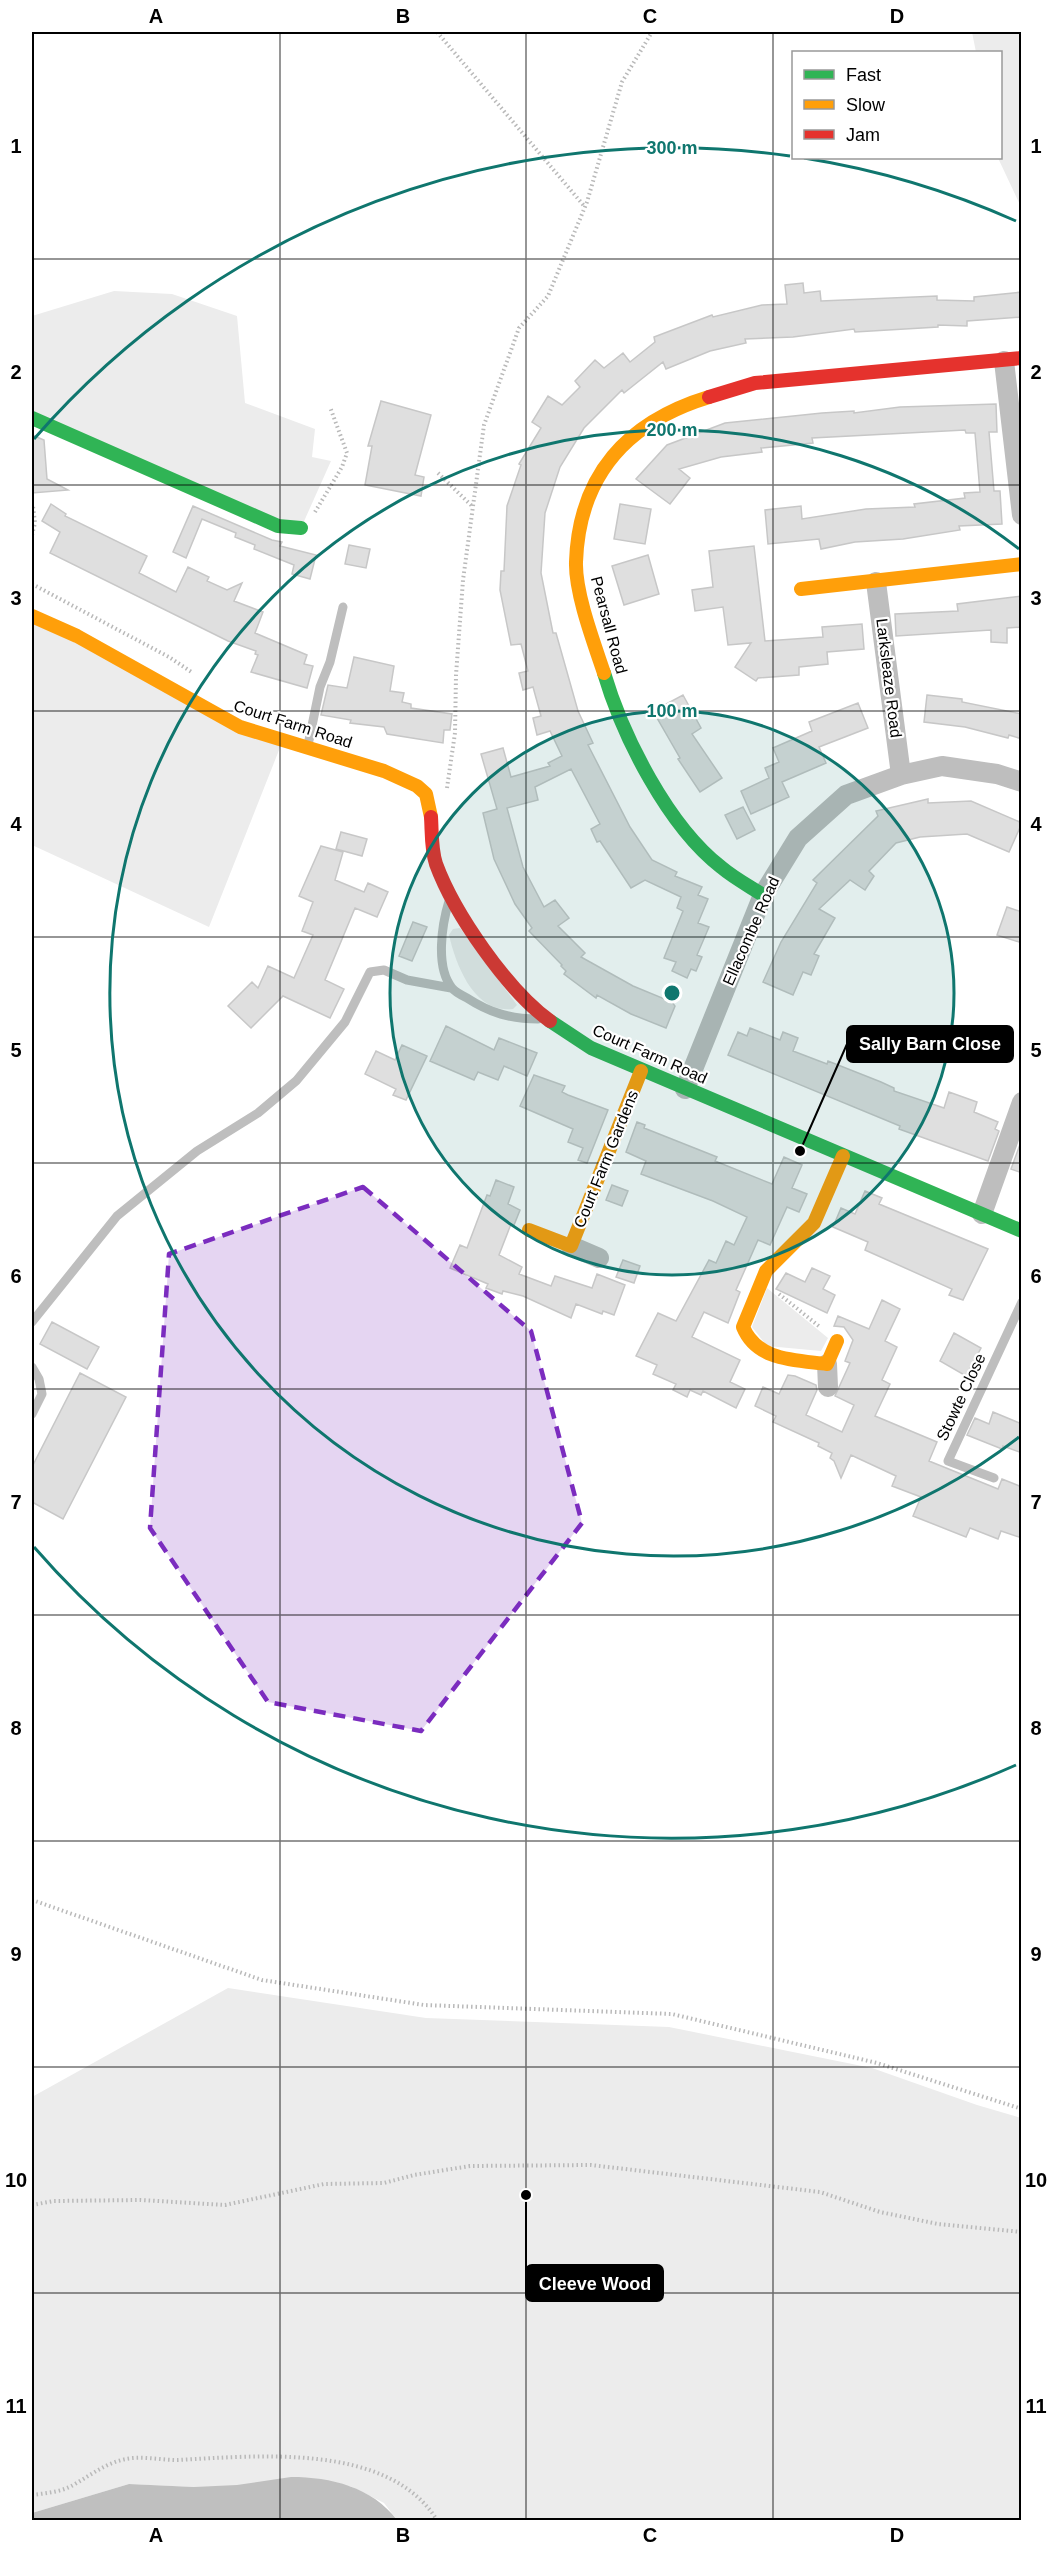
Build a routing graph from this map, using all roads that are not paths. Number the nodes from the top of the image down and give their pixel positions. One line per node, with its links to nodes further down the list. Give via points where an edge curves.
1 (1013, 359): 3 (street); 14 (street, Pearsall Road, via 755,383 679,406 634,432 603,467 583,514 576,564 586,616 605,678 640,761 679,826 720,867)
2 (32, 418): 4 (street, via 278,526)
3 (1022, 515)
4 (301, 528)
5 (1022, 564): 6 (street)
6 (876, 582): 7 (street); 11 (street, Larksleaze Road)
7 (801, 590)
8 (343, 607): 10 (lane)
9 (32, 616): 10 (street, Court Farm Road, via 77,636 240,727)
10 (308, 747): 13 (street, Court Farm Road, via 406,779 426,794 431,807 436,863)
11 (902, 775): 12 (street, Ellacombe Road, via 942,766); 14 (street, Ellacombe Road, via 846,795 798,838)
12 (1022, 782)
13 (451, 894): 15 (lane, via 442,924 441,958); 16 (street, Court Farm Road, via 466,923 503,974)
14 (763, 896): 18 (street, Ellacombe Road)
15 (452, 988): 16 (lane, via 486,1010 516,1019); 27 (lane, via 407,980 384,970 370,972 345,1022 296,1081 258,1113 218,1135 117,1216)
16 (547, 1019): 17 (street, Court Farm Road, via 591,1048)
17 (641, 1071): 18 (street, Court Farm Road); 24 (street, Court Farm Gardens)
18 (685, 1089): 20 (street, Court Farm Road)
19 (1022, 1102): 21 (street)
20 (843, 1156): 21 (street, Court Farm Road); 29 (street, via 814,1222 766,1271 743,1327 749,1344 762,1353)
21 (982, 1214): 23 (street, Court Farm Road)
22 (529, 1230): 24 (street, Court Farm Gardens)
23 (1022, 1231)
24 (571, 1246): 25 (street, Court Farm Gardens)
25 (599, 1258)
26 (1022, 1302): 33 (lane, Stowte Close, via 948,1461)
27 (32, 1322)
28 (837, 1341): 29 (street)
29 (827, 1364): 31 (street)
30 (32, 1367): 32 (lane, via 42,1394)
31 (828, 1387)
32 (32, 1414)
33 (994, 1478)

